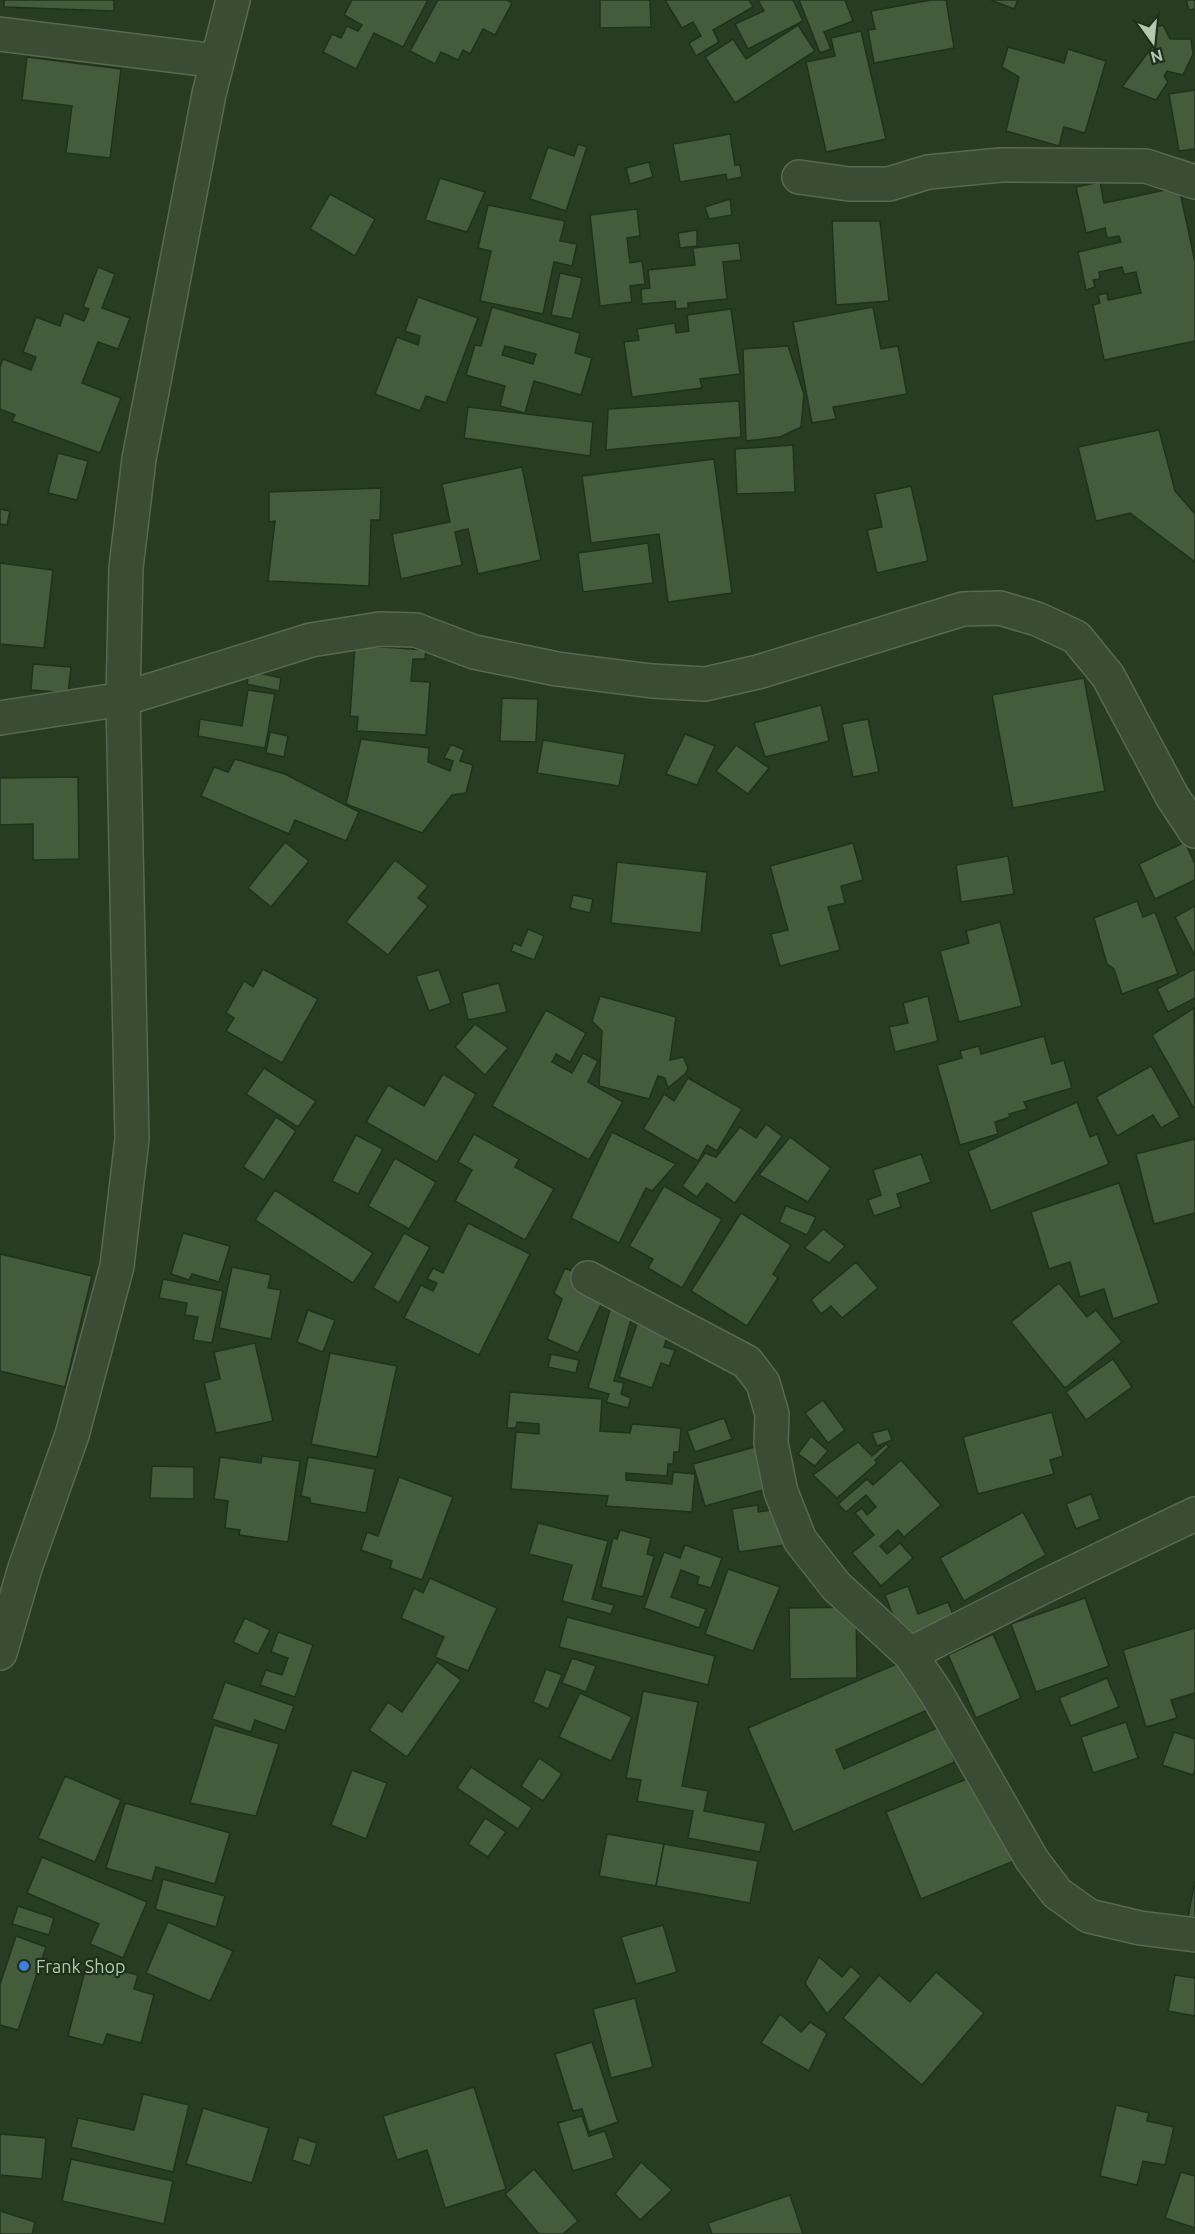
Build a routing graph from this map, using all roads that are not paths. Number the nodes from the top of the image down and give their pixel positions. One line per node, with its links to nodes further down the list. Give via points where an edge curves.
1 (232, 0): 3 (street)
2 (0, 34): 3 (street)
3 (218, 61): 6 (street, via 139,459 126,568)
4 (799, 177): 5 (street, via 849,184 889,184 928,172 1001,165 1135,165)
5 (1195, 182)
6 (123, 699): 7 (street); 8 (street, via 311,640 380,629 416,630 474,652 557,669 705,684 758,672 963,609 999,608 1037,619 1076,637 1108,676); 11 (street, via 132,1139 117,1266 72,1435)
7 (0, 718)
8 (1195, 831)
9 (588, 1278): 12 (street, via 747,1362 763,1383 772,1414 771,1443 781,1492 800,1540 836,1586)
10 (1195, 1514): 12 (street)
11 (0, 1653)
12 (910, 1654): 13 (street, via 1032,1860 1057,1893 1089,1916)
13 (1195, 1935)

